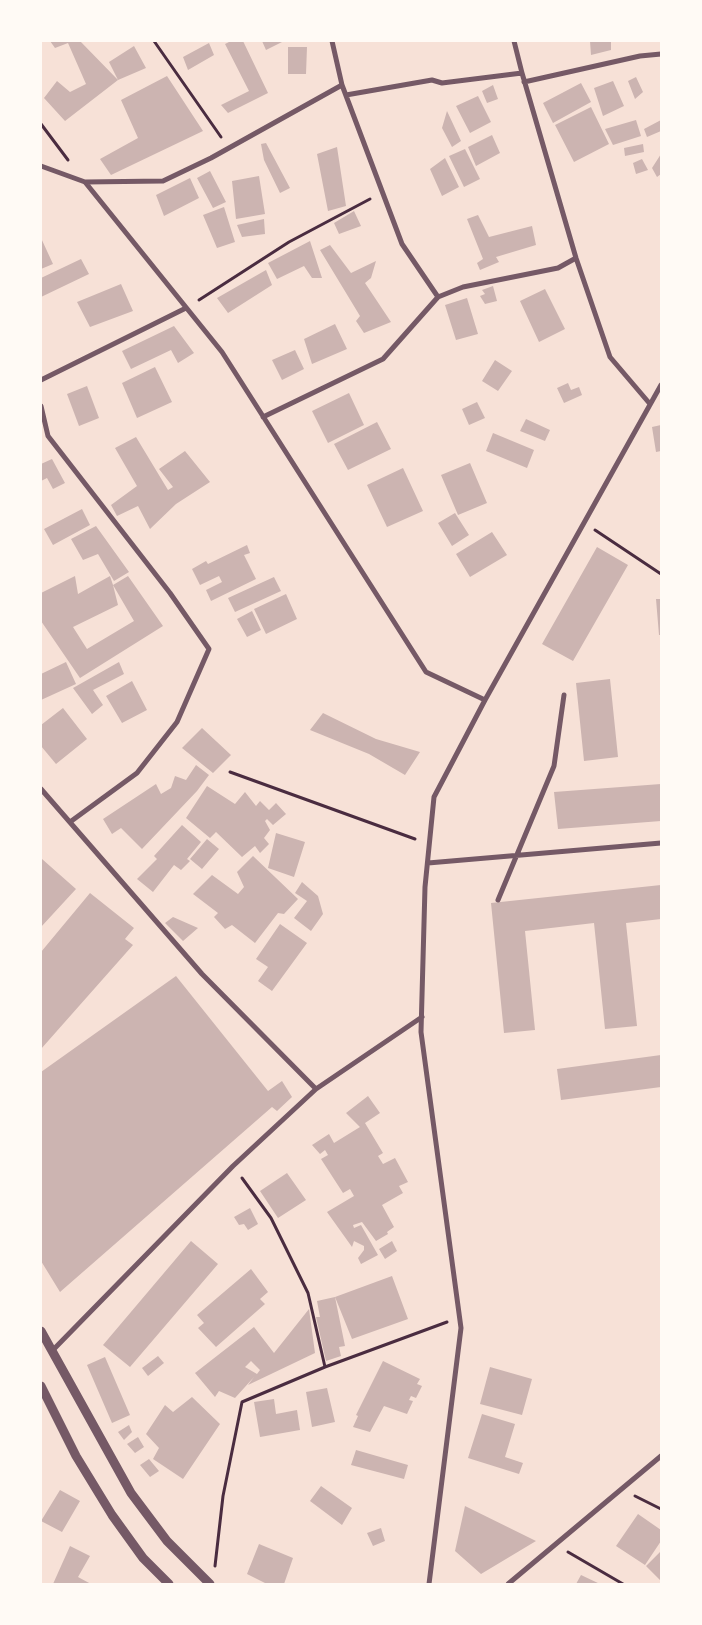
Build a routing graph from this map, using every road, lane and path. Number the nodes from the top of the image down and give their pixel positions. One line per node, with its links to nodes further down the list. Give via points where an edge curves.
1 (154, 41): 10 (path)
2 (332, 41): 7 (street)
3 (514, 41): 5 (street)
4 (661, 54): 6 (street)
5 (522, 73): 6 (street); 8 (street, via 442,83 432,80)
6 (524, 82): 14 (street)
7 (342, 85): 8 (street); 10 (street)
8 (346, 95): 13 (street)
9 (41, 124): 12 (path)
10 (228, 148): 12 (street, via 162,181)
11 (41, 166): 12 (street)
12 (85, 182): 16 (street)
13 (383, 192): 15 (street, via 402,244); 16 (path, via 289,242)
14 (576, 258): 15 (street, via 558,268 463,287); 19 (street, via 610,356)
15 (438, 297): 21 (street, via 383,359)
16 (186, 308): 17 (street); 21 (street, via 222,352)
17 (41, 380)
18 (661, 385): 19 (street)
19 (650, 404): 22 (street)
20 (41, 406): 28 (street, via 48,436 209,649 177,722 137,774)
21 (263, 417): 25 (street, via 426,672)
22 (584, 522): 23 (path); 25 (street)
23 (661, 574)
24 (564, 695): 31 (street, via 554,766)
25 (485, 700): 29 (street, via 434,797)
26 (230, 772): 29 (path)
27 (41, 789): 28 (street)
28 (70, 822): 35 (street, via 202,974)
29 (429, 844): 32 (street)
30 (661, 844): 31 (street)
31 (517, 856): 32 (street); 33 (street)
32 (428, 863): 34 (street)
33 (498, 900)
34 (422, 1017): 35 (street); 37 (street, via 421,1032)
35 (316, 1090): 36 (street)
36 (233, 1166): 39 (street); 40 (path, via 271,1218 308,1293)
37 (459, 1318): 40 (path); 49 (street)
38 (41, 1331): 39 (street)
39 (52, 1351): 48 (street, via 131,1493 166,1541)
40 (325, 1367): 46 (path, via 242,1402 223,1496)
41 (41, 1386): 47 (street, via 76,1456 112,1515 143,1558)
42 (661, 1456): 43 (street)
43 (621, 1489): 44 (path); 45 (street)
44 (661, 1509)
45 (554, 1544): 50 (street); 51 (path)
46 (214, 1574)
47 (169, 1584)
48 (210, 1584)
49 (429, 1584)
50 (508, 1584)
51 (623, 1584)

